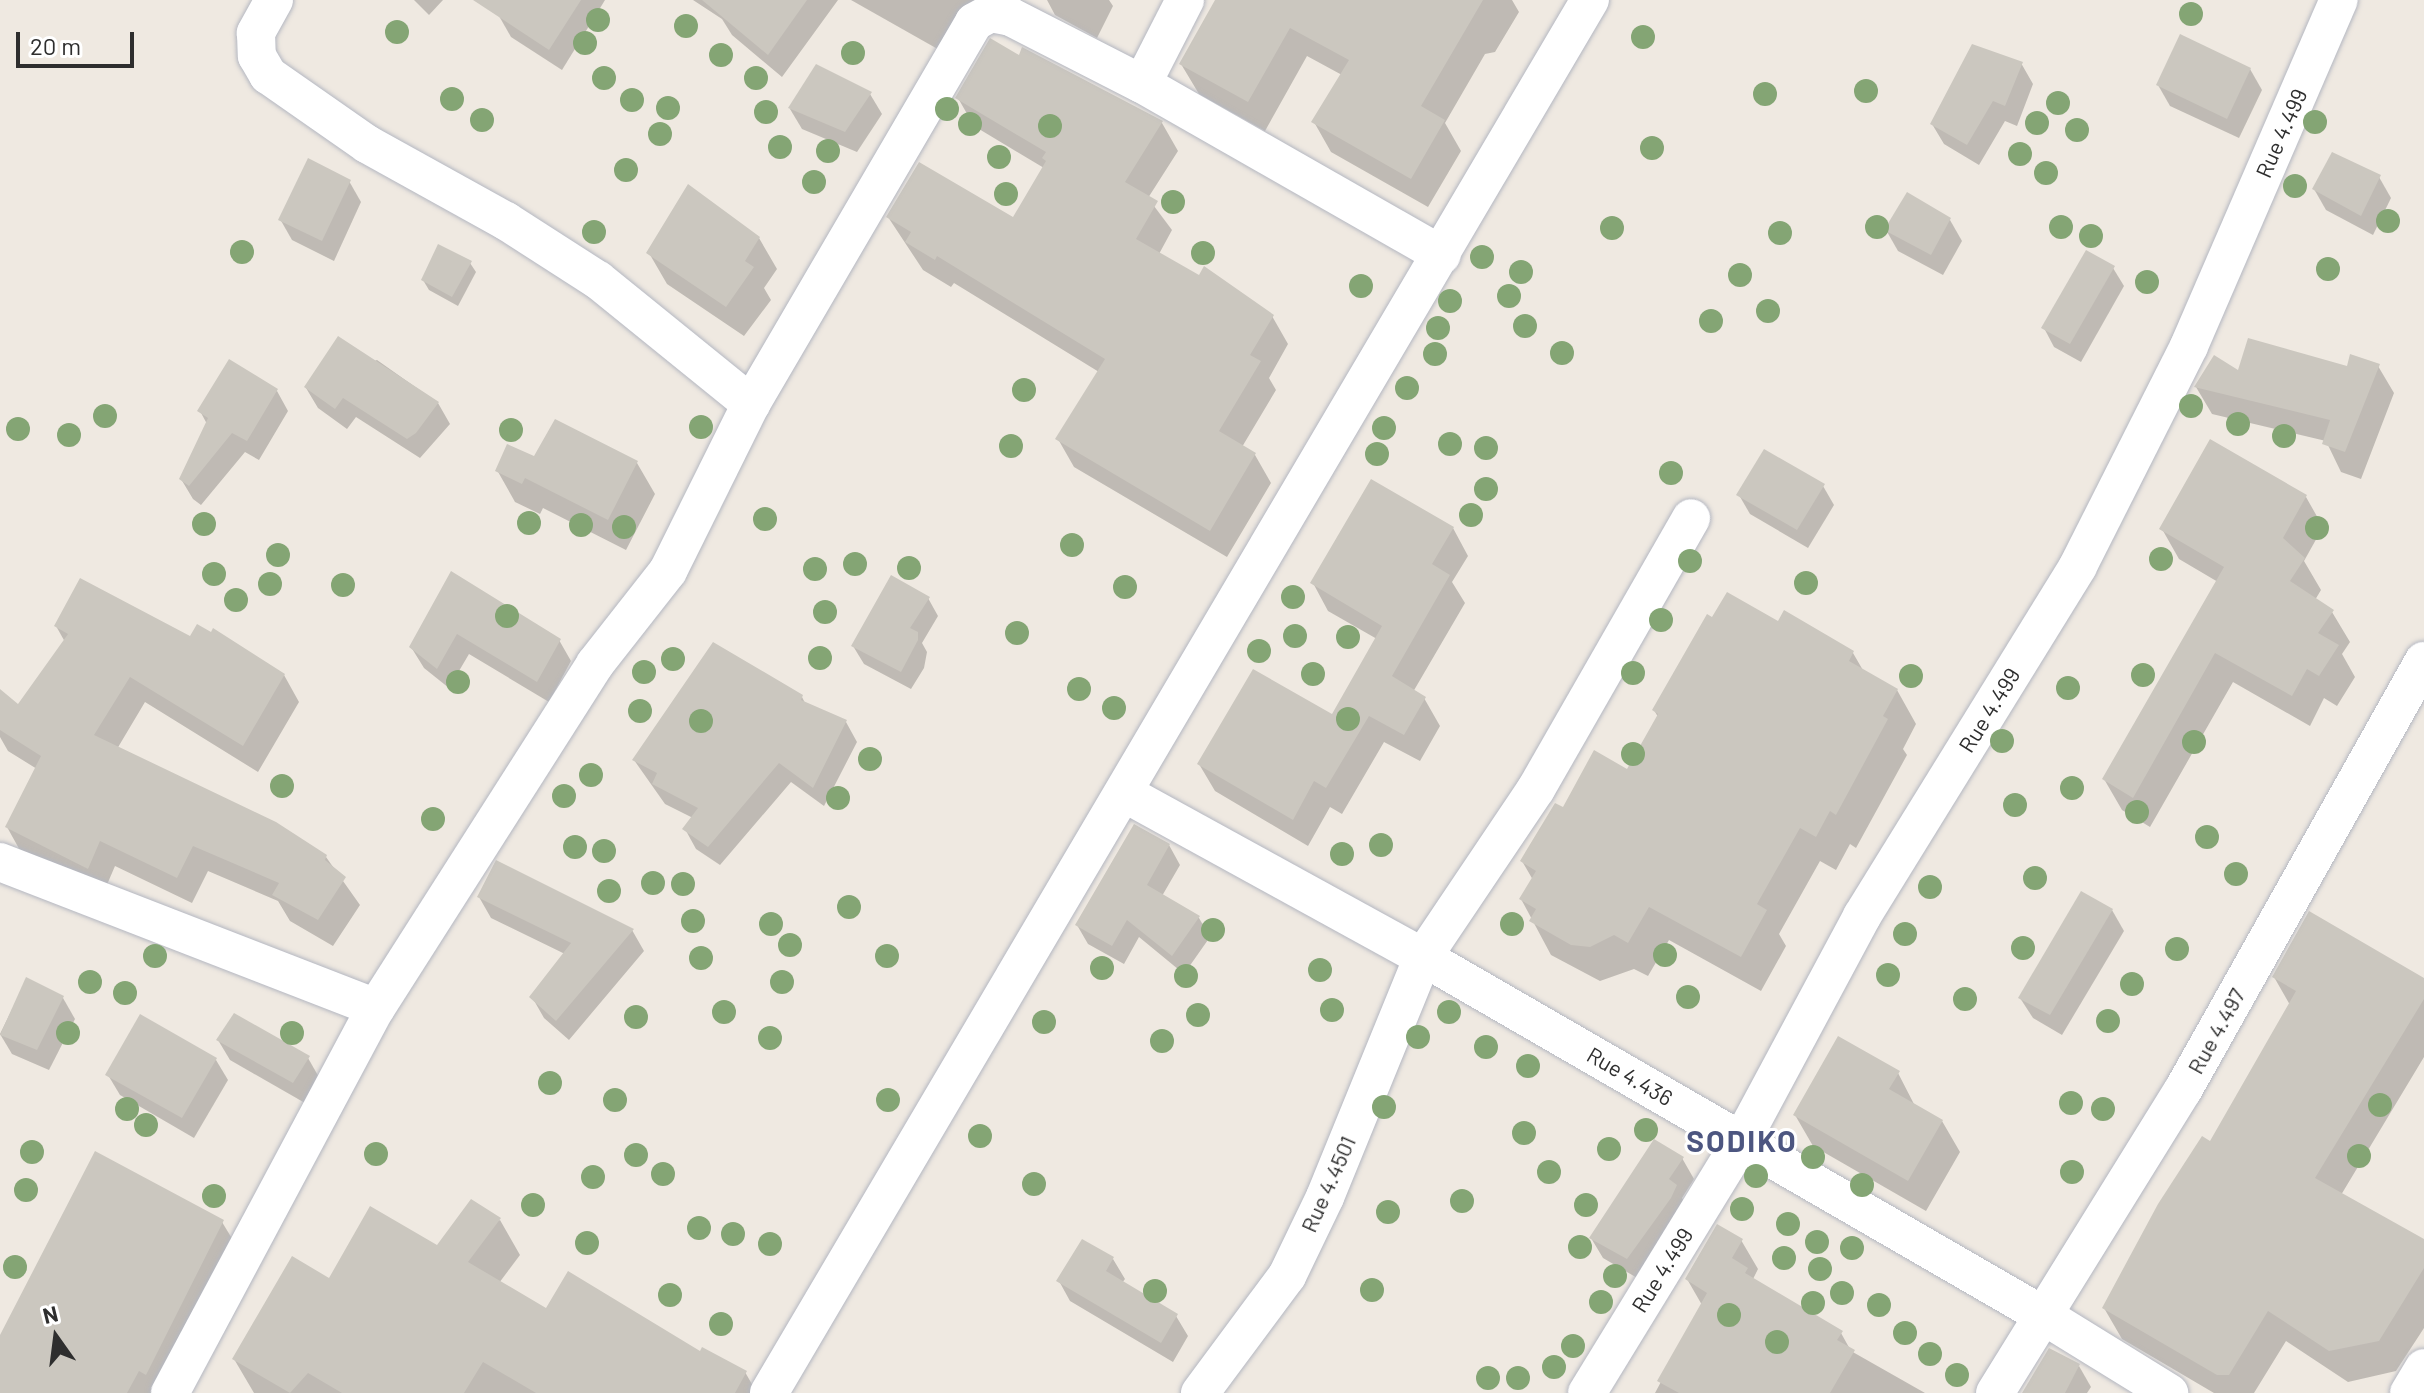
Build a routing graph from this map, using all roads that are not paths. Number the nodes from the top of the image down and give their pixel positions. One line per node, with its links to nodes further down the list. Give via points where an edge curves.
1 (274, 0): 7 (street, via 256,33 257,56 268,75 367,144 506,221 598,280)
2 (1185, 0): 5 (street)
3 (1590, 0): 6 (street)
4 (2339, 0): 14 (street, Rue 4.499, via 2189,346 2078,566 1862,916)
5 (1142, 84): 6 (street); 7 (street, via 1011,17 991,13 974,22)
6 (1442, 255): 10 (street)
7 (751, 404): 13 (street, via 668,571 578,689)
8 (1691, 518): 12 (street, Rue 4.4501, via 1536,789)
9 (2424, 661): 15 (street, Rue 4.497, via 2183,1090)
10 (1126, 794): 12 (street, Rue 4.436); 18 (street)
11 (0, 862): 13 (street)
12 (1423, 957): 14 (street, Rue 4.436); 19 (street, Rue 4.4501, via 1287,1276)
13 (376, 1008): 17 (street)
14 (1742, 1140): 15 (street, Rue 4.436); 20 (street, Rue 4.499)
15 (2046, 1317): 21 (street, Rue 4.497); 22 (street, Rue 4.436)
16 (2424, 1368): 23 (street)
17 (170, 1393)
18 (769, 1393)
19 (1200, 1393)
20 (1587, 1393)
21 (1995, 1393)
22 (2169, 1393)
23 (2409, 1393)

